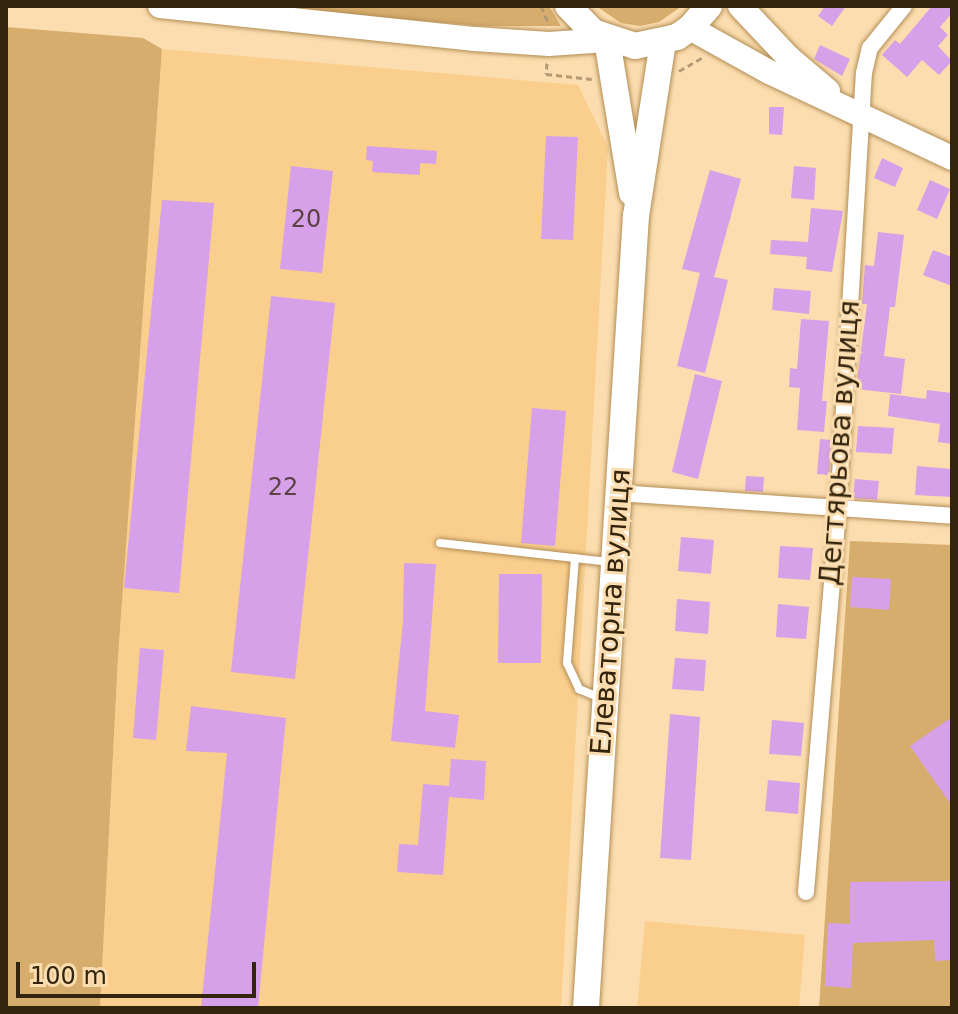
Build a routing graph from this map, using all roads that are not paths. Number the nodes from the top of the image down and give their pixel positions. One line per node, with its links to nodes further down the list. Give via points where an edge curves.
1 (160, 6): 7 (street, via 475,39 549,44)
2 (568, 6): 7 (main road)
3 (709, 6): 6 (main road)
4 (740, 6): 9 (street, via 789,58)
5 (904, 6): 9 (street, Дегтярьова вулиця, via 870,48)
6 (690, 28): 8 (main road); 9 (street)
7 (607, 40): 8 (main road, via 635,46); 11 (main road, Елеваторна вулиця)
8 (663, 42): 11 (main road, Елеваторна вулиця)
9 (861, 118): 10 (street); 13 (street, Дегтярьова вулиця)
10 (952, 158)
11 (636, 216): 12 (main road, Елеваторна вулиця)
12 (618, 493): 13 (street); 17 (main road, Елеваторна вулиця)
13 (838, 509): 14 (street); 19 (street, Дегтярьова вулиця)
14 (952, 516)
15 (440, 543): 16 (lane)
16 (575, 558): 17 (lane); 18 (lane, via 567,663 579,689)
17 (614, 562): 18 (main road, Елеваторна вулиця)
18 (605, 700): 20 (main road, Елеваторна вулиця)
19 (806, 892)
20 (586, 1008)

